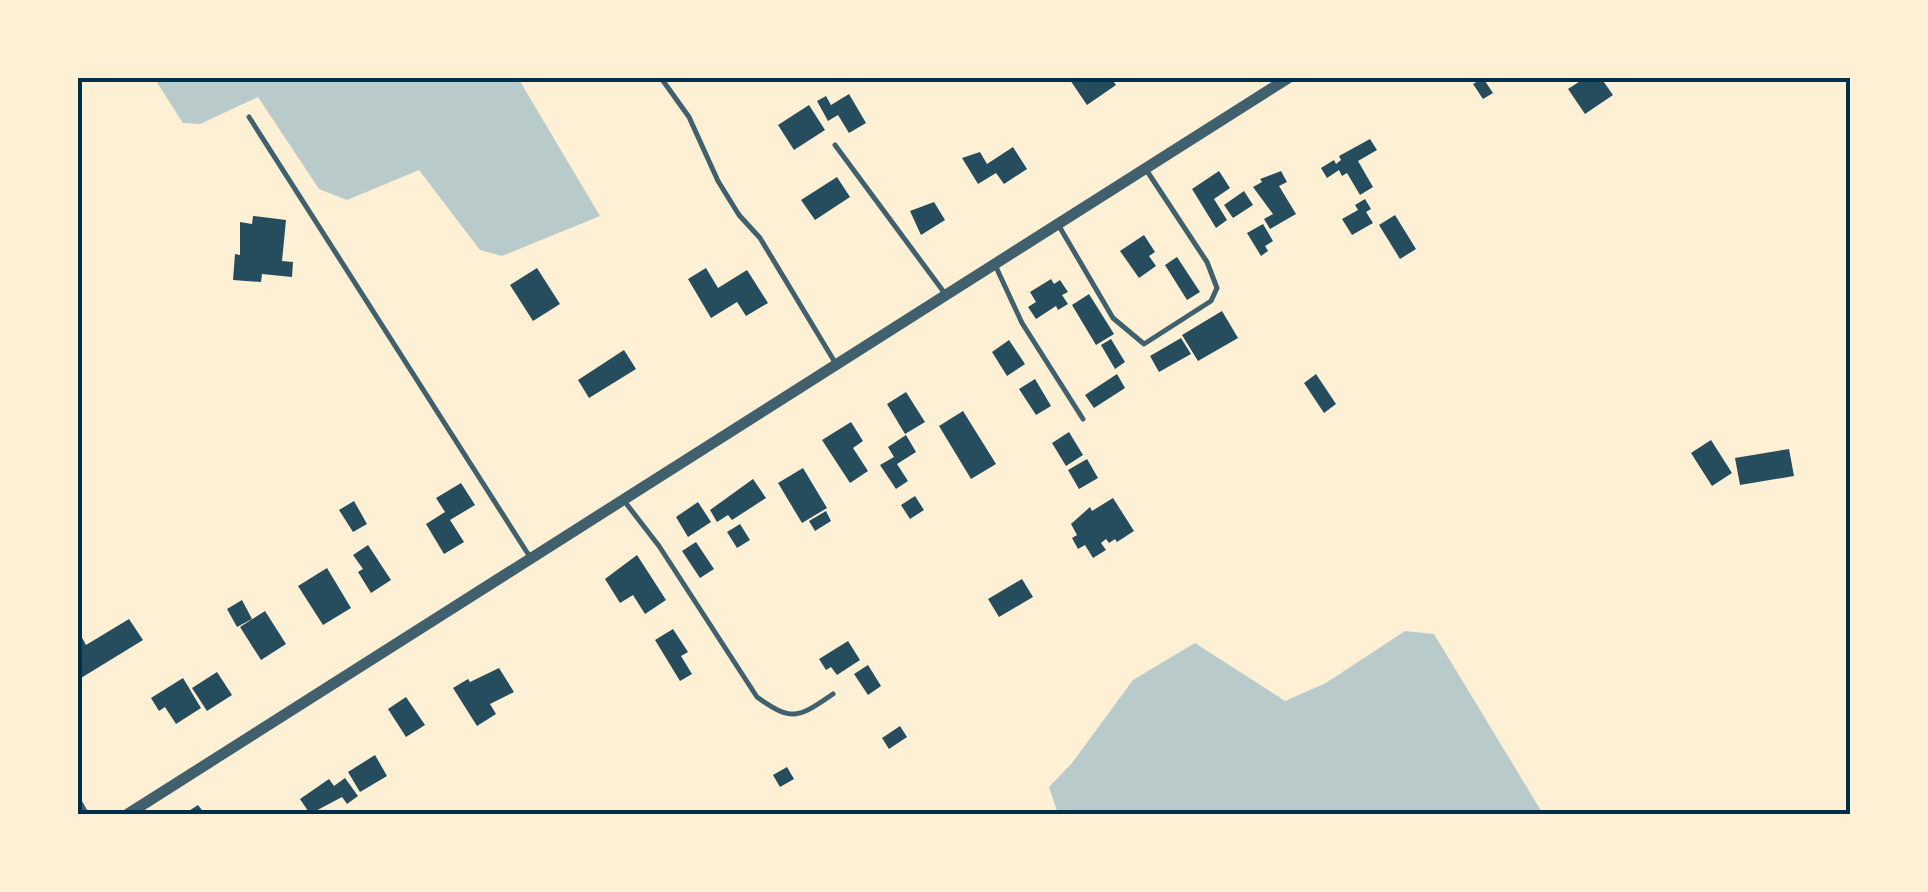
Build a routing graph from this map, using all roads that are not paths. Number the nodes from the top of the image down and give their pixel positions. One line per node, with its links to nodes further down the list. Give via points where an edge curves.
1 (661, 78): 11 (lane, via 690,117 718,181)
2 (1260, 78): 4 (lane)
3 (1288, 78): 4 (street)
4 (1268, 90): 7 (street)
5 (250, 117): 14 (lane)
6 (835, 145): 10 (lane)
7 (1145, 168): 8 (street); 8 (lane, via 1207,262 1216,288 1212,301 1144,344 1114,318)
8 (1058, 224): 9 (street)
9 (994, 264): 10 (street); 12 (lane, via 1022,323)
10 (946, 294): 11 (street)
11 (836, 364): 13 (street)
12 (1083, 419)
13 (624, 499): 14 (street); 15 (lane, via 757,697 791,717)
14 (530, 558): 18 (street)
15 (834, 694)
16 (78, 805): 17 (street)
17 (83, 814)
18 (128, 814)

